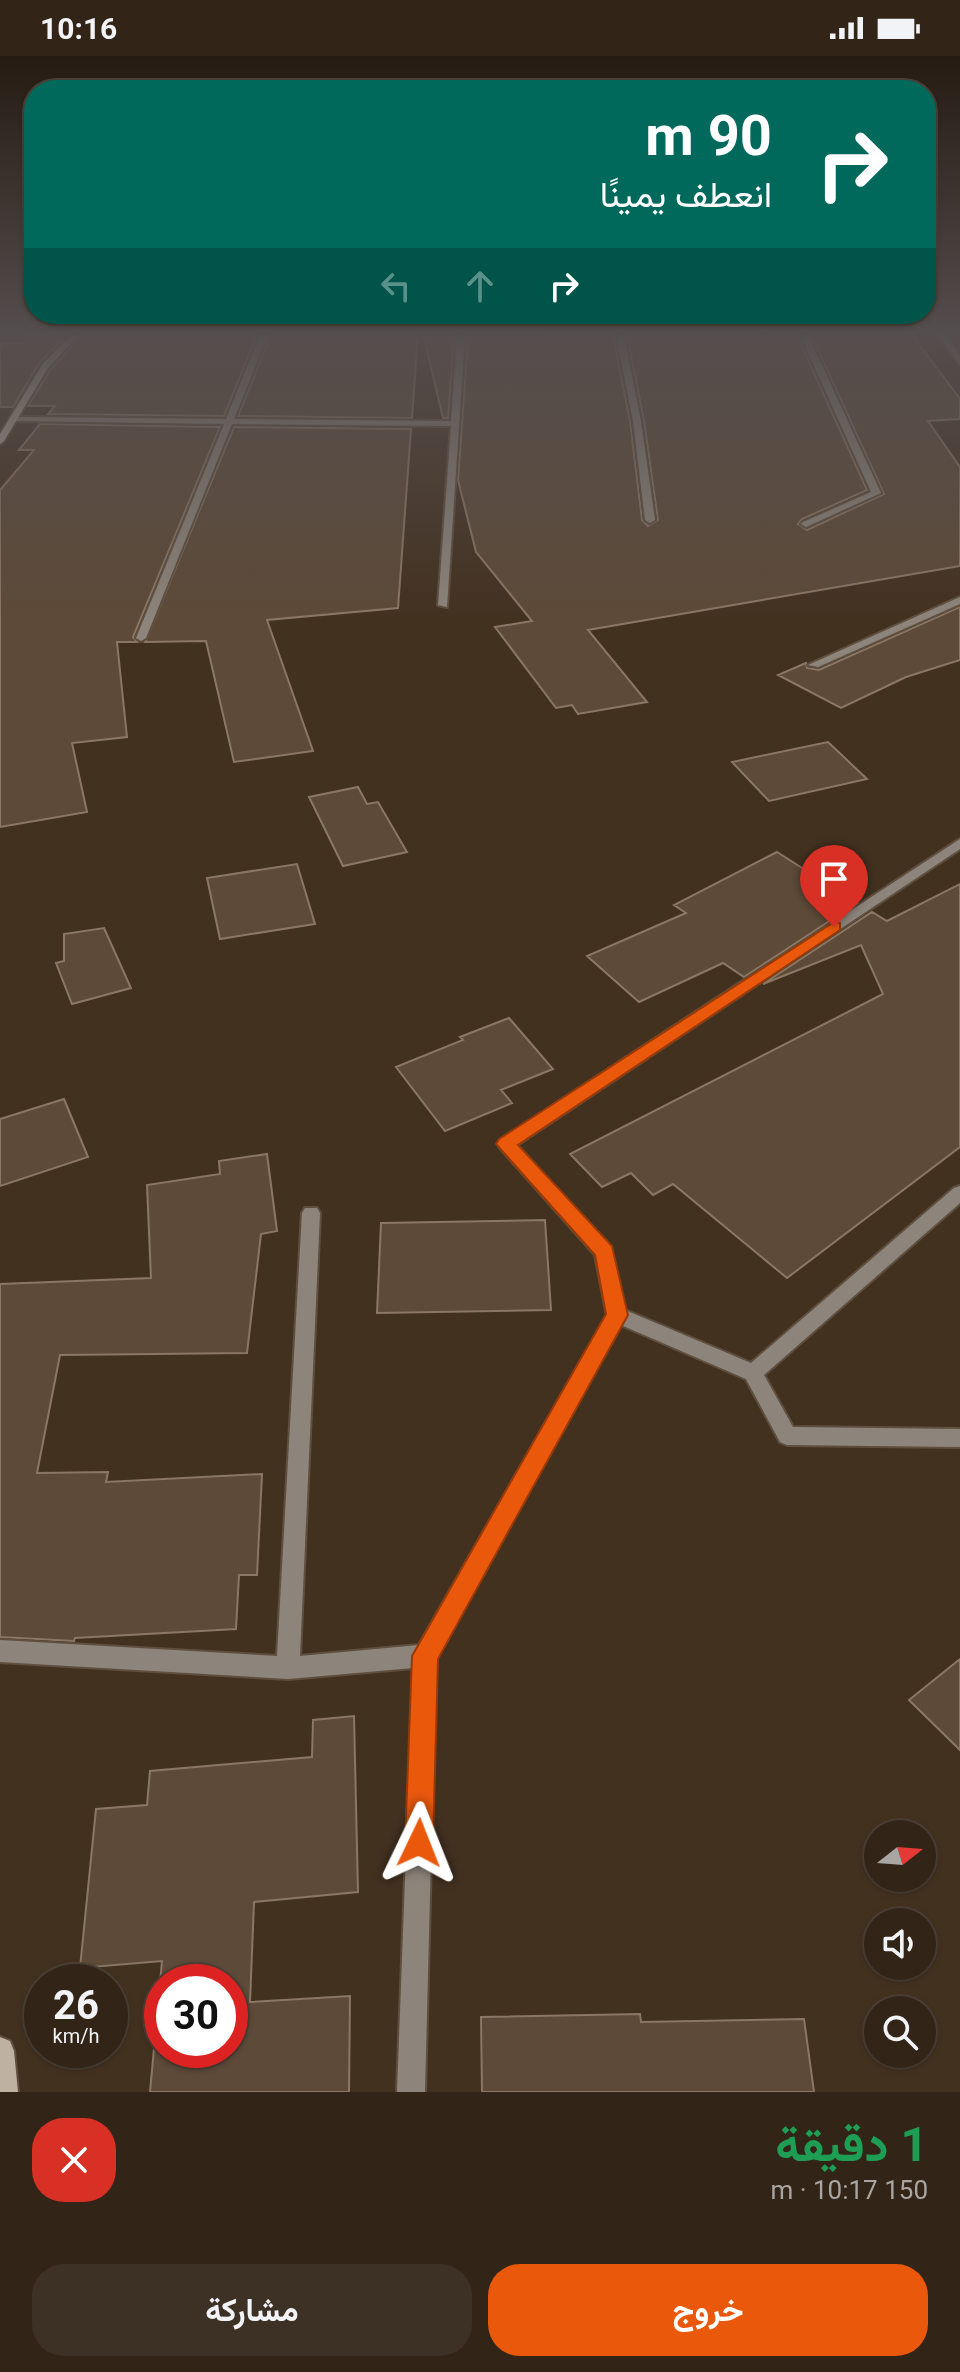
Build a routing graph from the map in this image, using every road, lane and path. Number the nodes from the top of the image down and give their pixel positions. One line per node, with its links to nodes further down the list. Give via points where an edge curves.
1 (225, 430): 9 (street)
2 (454, 430): 8 (street)
3 (635, 430): 5 (street)
4 (847, 430): 6 (street, via 876,493)
5 (650, 520)
6 (806, 524)
7 (960, 600): 10 (street)
8 (443, 605)
9 (141, 638)
10 (814, 665)
11 (960, 843): 14 (street, via 506,1144 604,1252)
12 (960, 1193): 15 (street)
13 (311, 1213): 19 (street)
14 (617, 1315): 15 (street); 18 (street)
15 (753, 1373): 16 (street, via 787,1436)
16 (960, 1438)
17 (0, 1651): 19 (street)
18 (425, 1656): 19 (street); 22 (street)
19 (288, 1668)
20 (0, 2051): 21 (street)
21 (4, 2092)
22 (411, 2092)

